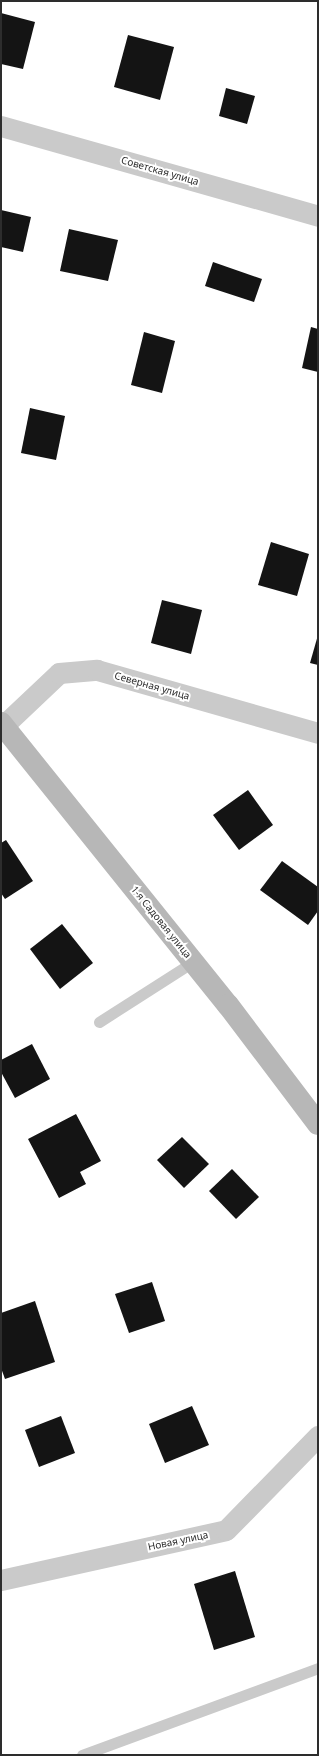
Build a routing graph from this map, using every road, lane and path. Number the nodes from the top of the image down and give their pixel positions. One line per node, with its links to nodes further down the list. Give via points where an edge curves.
1 (1, 126): 2 (street, Советская улица)
2 (318, 216)
3 (2, 724): 4 (street, Северная улица, via 59,673 97,670); 5 (street, 1-я Садовая улица)
4 (318, 733)
5 (193, 962): 6 (lane); 7 (street, 1-я Садовая улица)
6 (99, 1022)
7 (318, 1124)
8 (318, 1436): 9 (street, Новая улица, via 226,1530)
9 (1, 1580)
10 (318, 1668): 11 (lane)
11 (82, 1755)

